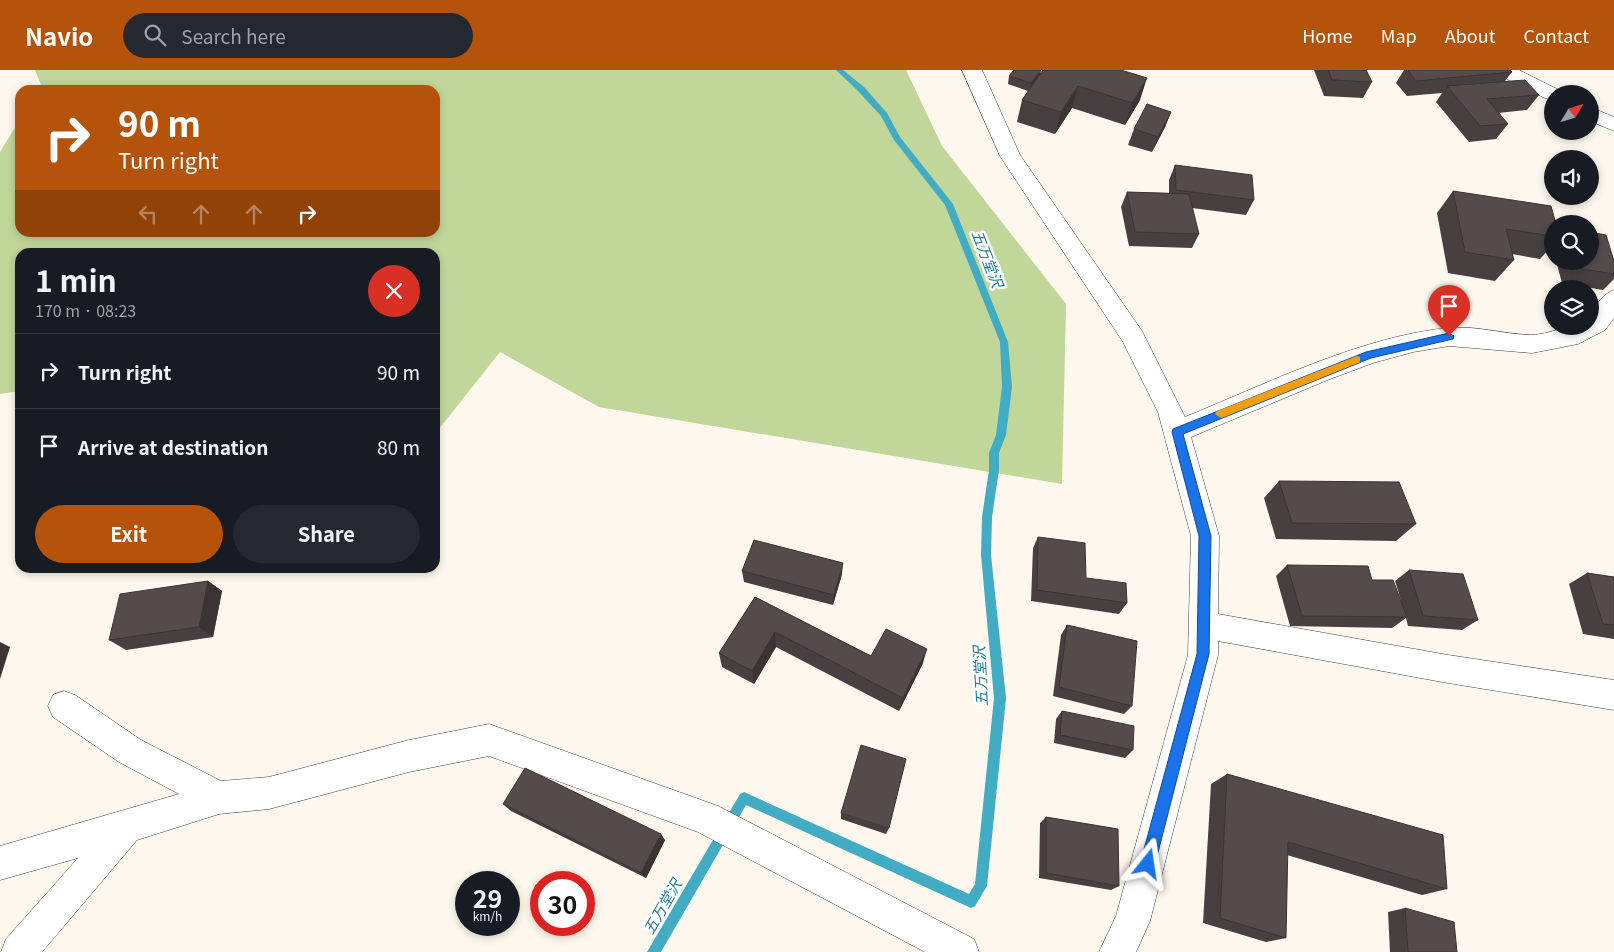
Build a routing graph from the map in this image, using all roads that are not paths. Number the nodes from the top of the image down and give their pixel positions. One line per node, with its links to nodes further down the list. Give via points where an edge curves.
1 (972, 70): 7 (street, via 1010,156 1132,337 1171,412)
2 (1504, 70): 3 (street)
3 (1544, 90)
4 (1599, 118): 5 (street)
5 (1614, 125)
6 (1614, 299): 7 (street, via 1597,324 1569,338 1532,344 1449,336 1413,343 1337,366)
7 (1177, 432): 8 (street, via 1205,536)
8 (1204, 625): 9 (street); 16 (street, via 1203,654 1186,721 1132,921)
9 (1614, 695)
10 (64, 706): 11 (street, via 130,751)
11 (219, 798): 12 (street); 15 (street, via 269,793 409,756 489,740 706,818)
12 (127, 828): 13 (street); 14 (street)
13 (0, 863)
14 (19, 952)
15 (961, 952)
16 (1117, 952)

